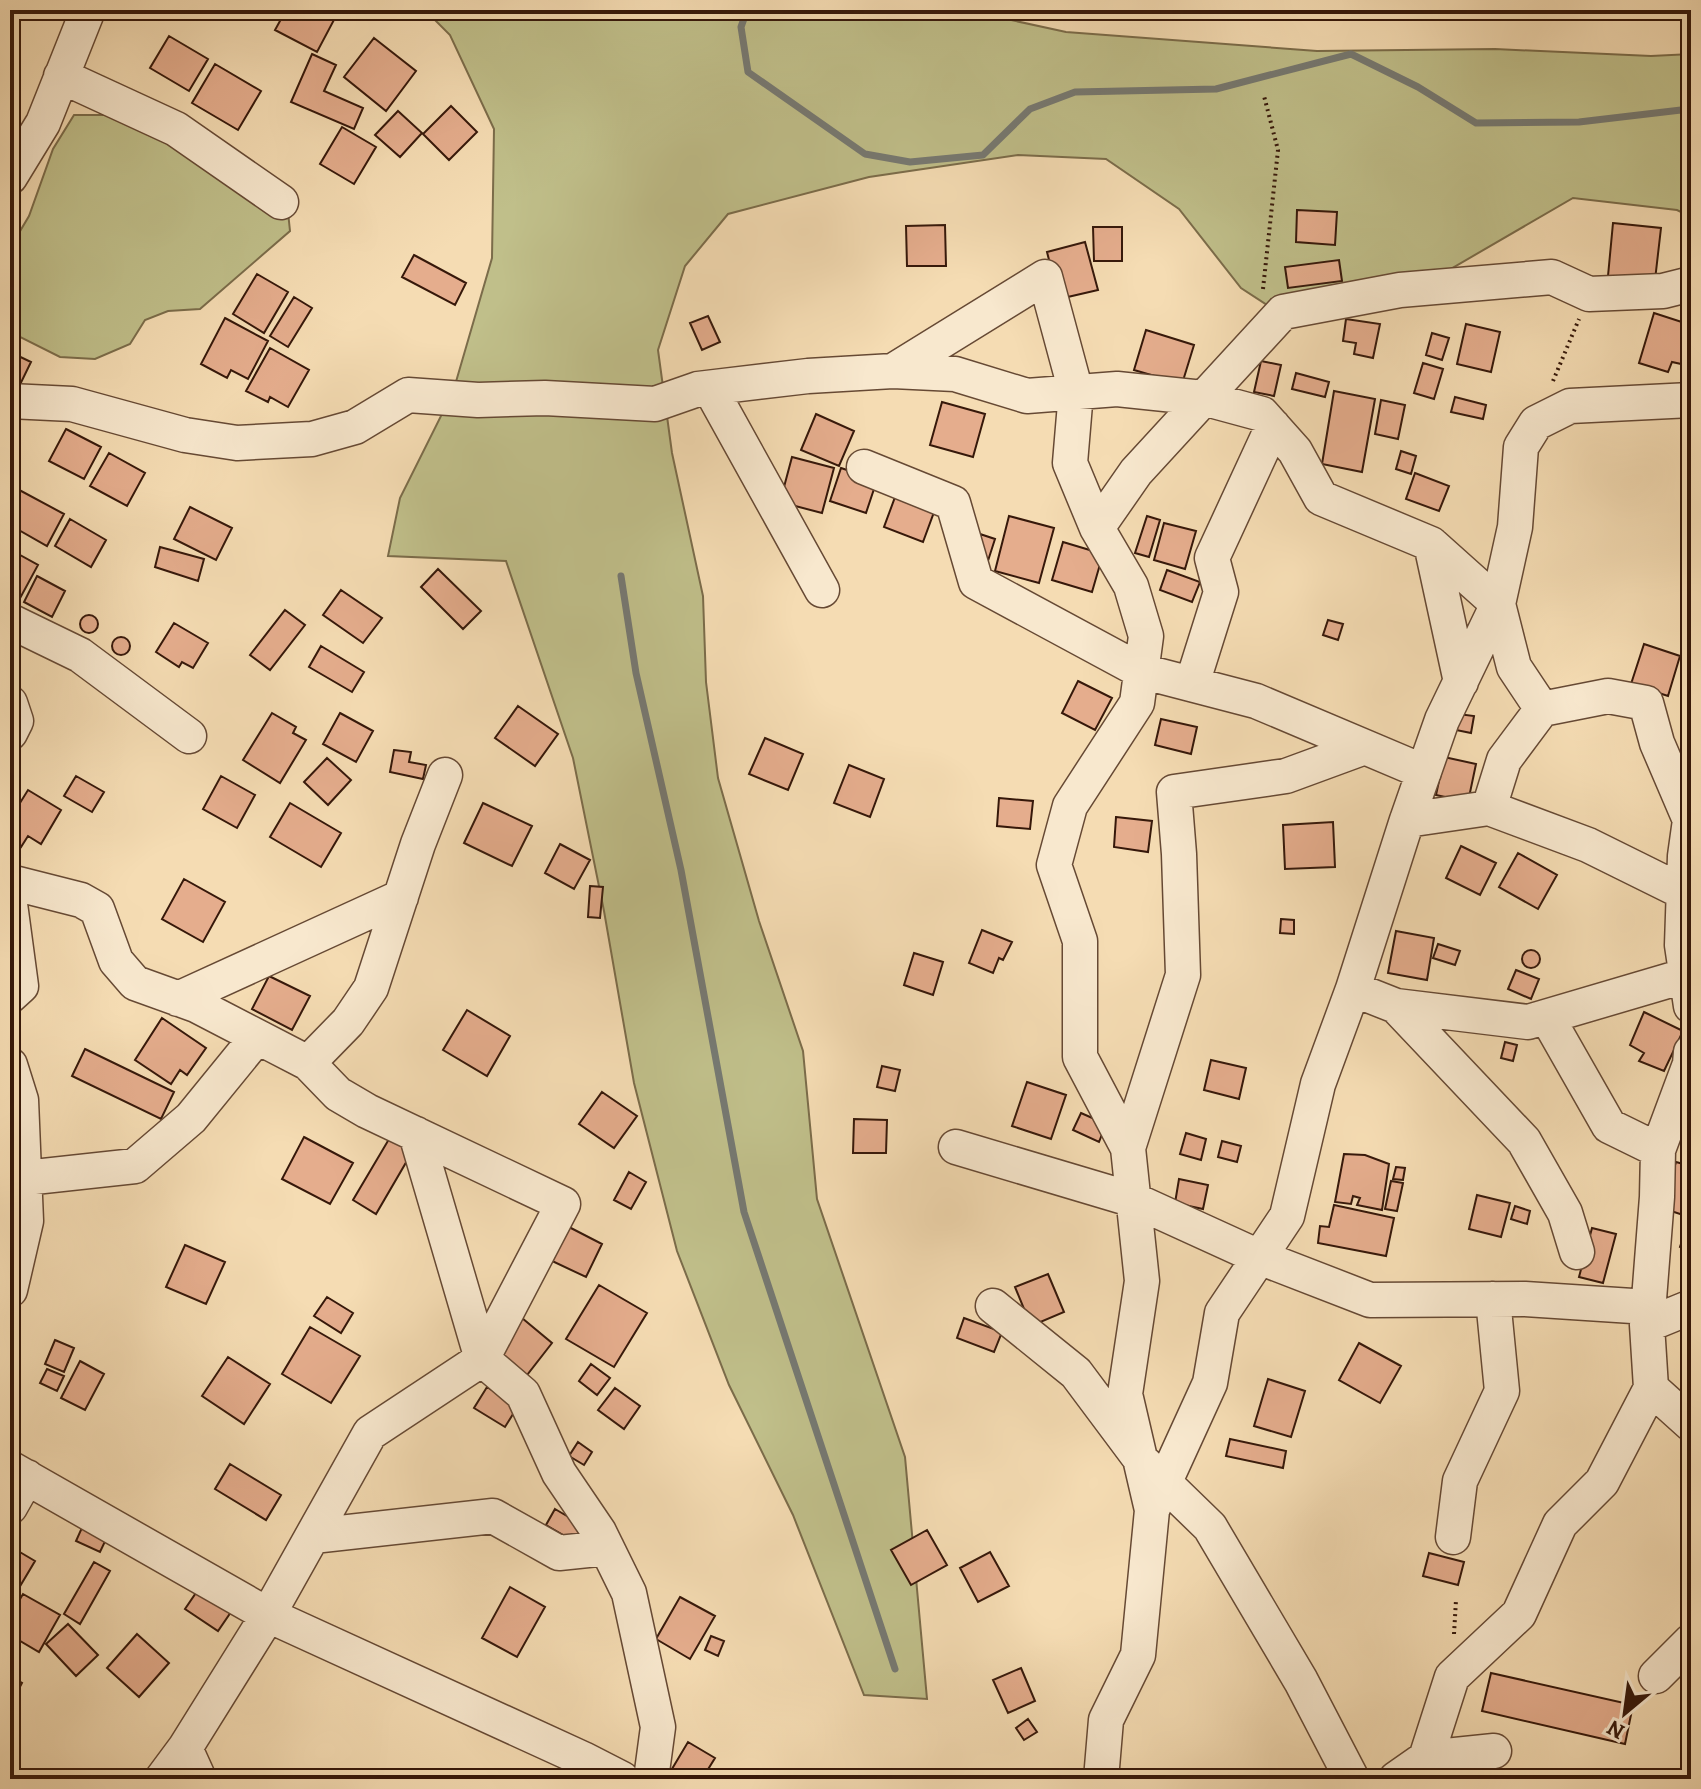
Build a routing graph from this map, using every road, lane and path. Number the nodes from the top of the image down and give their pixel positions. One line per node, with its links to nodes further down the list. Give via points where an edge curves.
1 (88, 10): 2 (street)
2 (61, 76): 4 (street, via 43,123); 5 (street, via 176,129)
3 (1264, 96): 7 (path, via 1278,150)
4 (10, 177)
5 (281, 202)
6 (1691, 284): 8 (street, via 1663,291)
7 (1263, 293)
8 (1589, 294): 12 (street, via 1552,277 1400,290 1283,312); 15 (path)
9 (893, 371): 10 (street); 11 (street, via 955,374 1027,396); 11 (street, via 1045,277)
10 (710, 388): 14 (street, via 655,404 408,395 355,427 327,435 237,443 185,435 72,404); 20 (street)
11 (1076, 392): 12 (street, via 1117,389); 18 (street, via 1070,463)
12 (1203, 398): 16 (street, via 1262,414); 18 (street, via 1136,472)
13 (1691, 400): 15 (street, via 1570,406)
14 (10, 401)
15 (1536, 423): 21 (street, via 1521,447 1515,527)
16 (1273, 426): 19 (street, via 1295,451 1321,498); 25 (street, via 1212,558 1221,592)
17 (864, 467): 23 (street, via 953,503 976,582)
18 (1097, 528): 23 (street, via 1131,586 1146,636)
19 (1431, 544): 21 (street); 24 (street)
20 (822, 590)
21 (1498, 604): 24 (street); 27 (street, via 1514,667)
22 (10, 621): 29 (street, via 80,655)
23 (1141, 671): 25 (street); 51 (street, via 1137,703 1070,806 1054,865 1080,941 1080,1057)
24 (1461, 682): 31 (street)
25 (1192, 684): 30 (street, via 1256,701)
26 (10, 703): 28 (street, via 16,721)
27 (1542, 709): 33 (street, via 1504,760); 36 (street, via 1608,696 1646,703 1690,820)
28 (10, 733)
29 (189, 736)
30 (1365, 747): 31 (street); 51 (street, via 1286,776 1174,792 1183,975)
31 (1424, 772): 34 (street)
32 (445, 775): 37 (street)
33 (1489, 808): 34 (street); 36 (street, via 1588,845)
34 (1407, 820): 40 (street)
35 (10, 882): 42 (street, via 97,909 116,961 135,983)
36 (1687, 896): 39 (street, via 1682,945)
37 (401, 897): 42 (street); 47 (street, via 371,988 348,1022)
38 (10, 904): 41 (street, via 21,986)
39 (1690, 981): 44 (street)
40 (1353, 989): 43 (street); 56 (street, via 1318,1084 1287,1216)
41 (10, 996)
42 (178, 999): 45 (street)
43 (1396, 1006): 44 (street, via 1528,1022); 55 (street, via 1524,1141 1565,1213)
44 (1547, 1017): 52 (street, via 1609,1126)
45 (257, 1037): 47 (street); 53 (street, via 191,1118 135,1166)
46 (1691, 1052): 52 (street)
47 (308, 1063): 49 (street, via 338,1094)
48 (10, 1065): 53 (street, via 21,1100)
49 (416, 1134): 62 (street); 62 (street, via 563,1204)
50 (956, 1147): 54 (street)
51 (1128, 1148): 54 (street)
52 (1658, 1150): 61 (street)
53 (25, 1178): 57 (street, via 26,1221)
54 (1134, 1200): 56 (street); 66 (street, via 1142,1281 1125,1394)
55 (1577, 1252)
56 (1259, 1257): 58 (street, via 1370,1300); 66 (street, via 1222,1313 1210,1383)
57 (10, 1290)
58 (1493, 1299): 61 (street); 69 (street, via 1502,1391 1460,1481)
59 (993, 1306): 66 (street, via 1076,1373)
60 (1691, 1307): 61 (street)
61 (1647, 1316): 63 (street)
62 (482, 1359): 68 (street, via 370,1433); 70 (street, via 523,1394 559,1473)
63 (1651, 1388): 64 (street); 76 (street, via 1602,1482 1560,1524 1519,1614 1452,1677)
64 (1691, 1424)
65 (18, 1472): 67 (street); 71 (street)
66 (1152, 1484): 82 (street, via 1138,1655 1106,1720); 83 (street, via 1210,1527)
67 (10, 1507)
68 (313, 1536): 70 (street, via 493,1516 559,1553); 71 (street)
69 (1453, 1537)
70 (607, 1548): 81 (street, via 629,1593 658,1727)
71 (268, 1615): 74 (street); 77 (street)
72 (1691, 1641): 73 (street)
73 (1656, 1676)
74 (185, 1748): 78 (street); 79 (street)
75 (1494, 1751): 76 (street)
76 (1426, 1758): 84 (street)
77 (572, 1769): 80 (street)
78 (162, 1779)
79 (199, 1779)
80 (622, 1779)
81 (651, 1779)
82 (1101, 1779)
83 (1352, 1779)
84 (1396, 1779)

